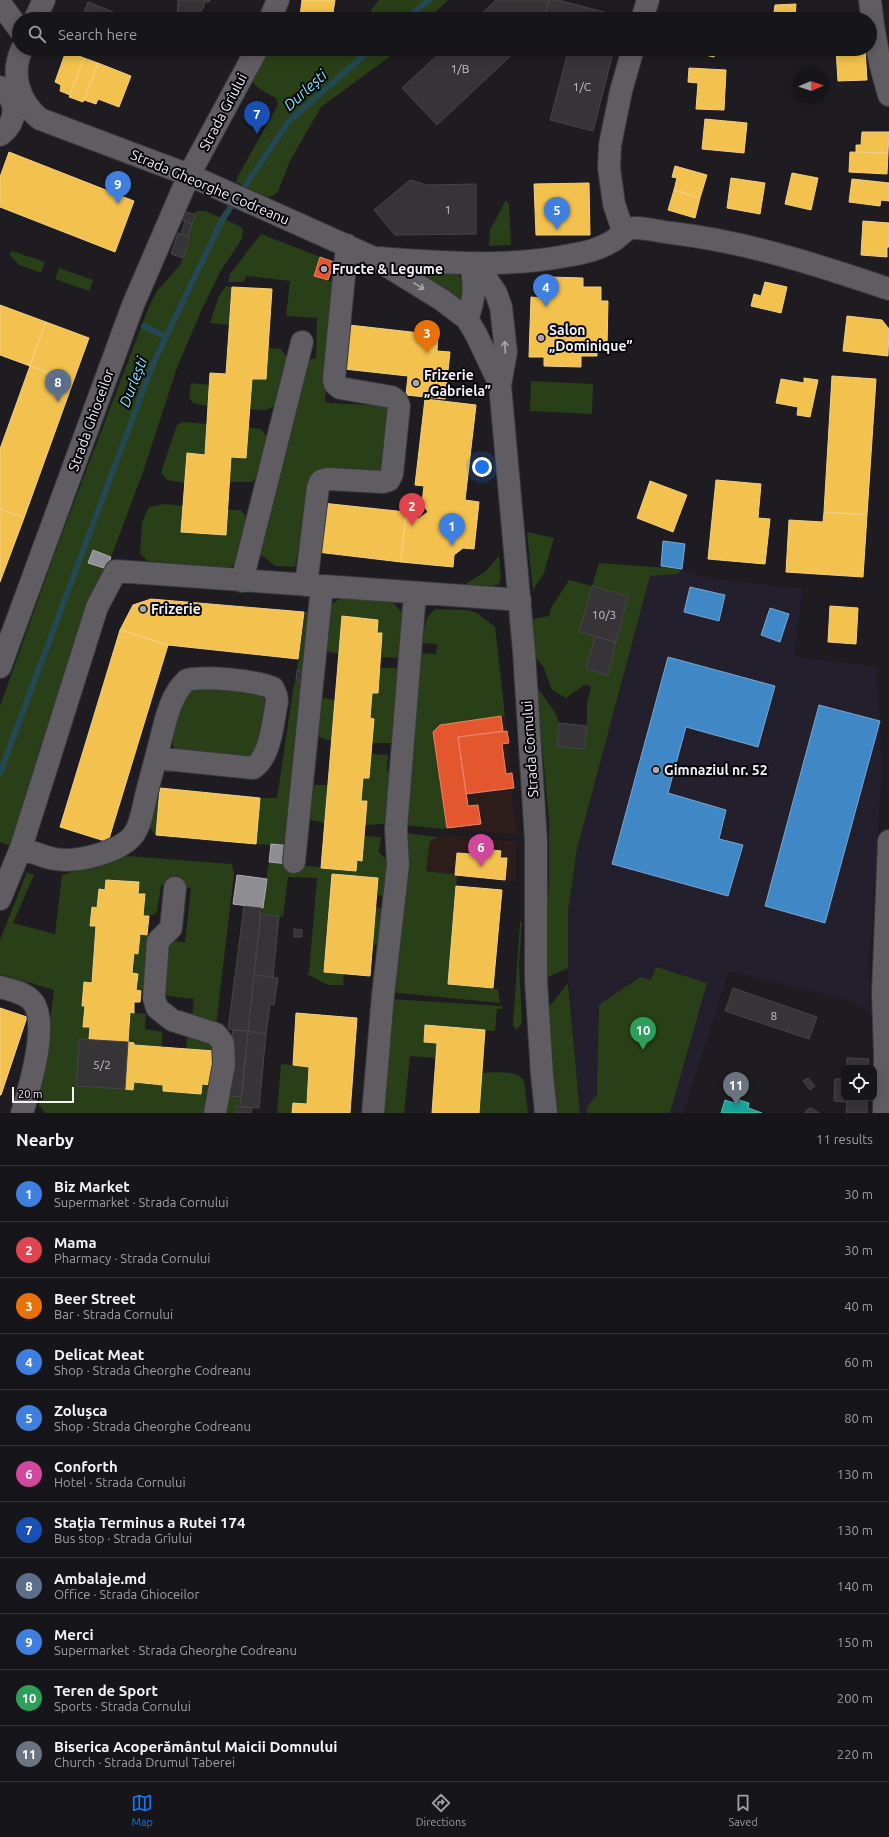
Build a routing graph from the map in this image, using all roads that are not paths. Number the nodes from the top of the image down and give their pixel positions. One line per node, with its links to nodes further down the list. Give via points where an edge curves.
1 (44, 0): 6 (street)
2 (278, 0): 7 (street)
3 (648, 0): 8 (street)
4 (870, 0): 9 (street)
5 (0, 3): 10 (street)
6 (39, 12)
7 (273, 12)
8 (644, 12)
9 (871, 12)
10 (12, 19)
11 (877, 49): 16 (street)
12 (20, 56): 15 (street)
13 (252, 56): 19 (street, Strada Grîului)
14 (631, 56): 20 (street, via 610,145 609,168 614,204)
15 (7, 85): 17 (street, Strada Gheorghe Codreanu, via 20,94 30,111 40,119); 18 (street, via 14,105 14,115 11,124)
16 (889, 95)
17 (62, 128): 18 (street, via 37,126); 19 (street, Strada Gheorghe Codreanu)
18 (3, 133)
19 (189, 175): 21 (street, Strada Gheorghe Codreanu); 32 (street, Strada Ghioceilor, via 133,305)
20 (623, 231): 23 (street, via 613,241 586,253 543,260); 24 (street, via 636,228 711,238 743,245)
21 (347, 245): 22 (street, Strada Gheorghe Codreanu); 29 (street, via 335,384 340,388 392,397 397,400 399,406 392,474 389,480 383,482 327,479 321,481 318,487)
22 (374, 258): 23 (street); 25 (street, Strada Gheorghe Codreanu, one-way to 25, via 442,300)
23 (472, 264): 25 (street, via 475,284 473,303); 27 (street, one-way to 23, via 506,352 501,307 486,278)
24 (889, 289)
25 (467, 319): 27 (street)
26 (302, 342): 28 (street)
27 (500, 385): 31 (street, Strada Cornului)
28 (242, 581): 29 (street); 35 (street, via 116,571 97,606)
29 (314, 586): 30 (street); 36 (street)
30 (415, 593): 31 (street); 42 (street, via 396,829 398,865)
31 (520, 600): 43 (street, Strada Cornului, via 536,841 536,981)
32 (0, 667)
33 (156, 758): 33 (street, via 254,768 264,759 268,746 277,701 273,688 255,682 208,678 187,680 180,686 174,698); 35 (street, via 134,834 121,845 78,860 56,859)
34 (889, 841): 44 (street, via 883,994)
35 (21, 848): 38 (street)
36 (294, 862)
37 (175, 888): 41 (street, via 170,928 158,941 154,998 157,1008 172,1020 216,1034 223,1043 224,1064)
38 (0, 899)
39 (0, 987): 40 (street, via 22,993 32,1000 38,1009 40,1031 33,1078)
40 (22, 1113)
41 (215, 1113)
42 (373, 1113)
43 (546, 1113)
44 (884, 1113)

